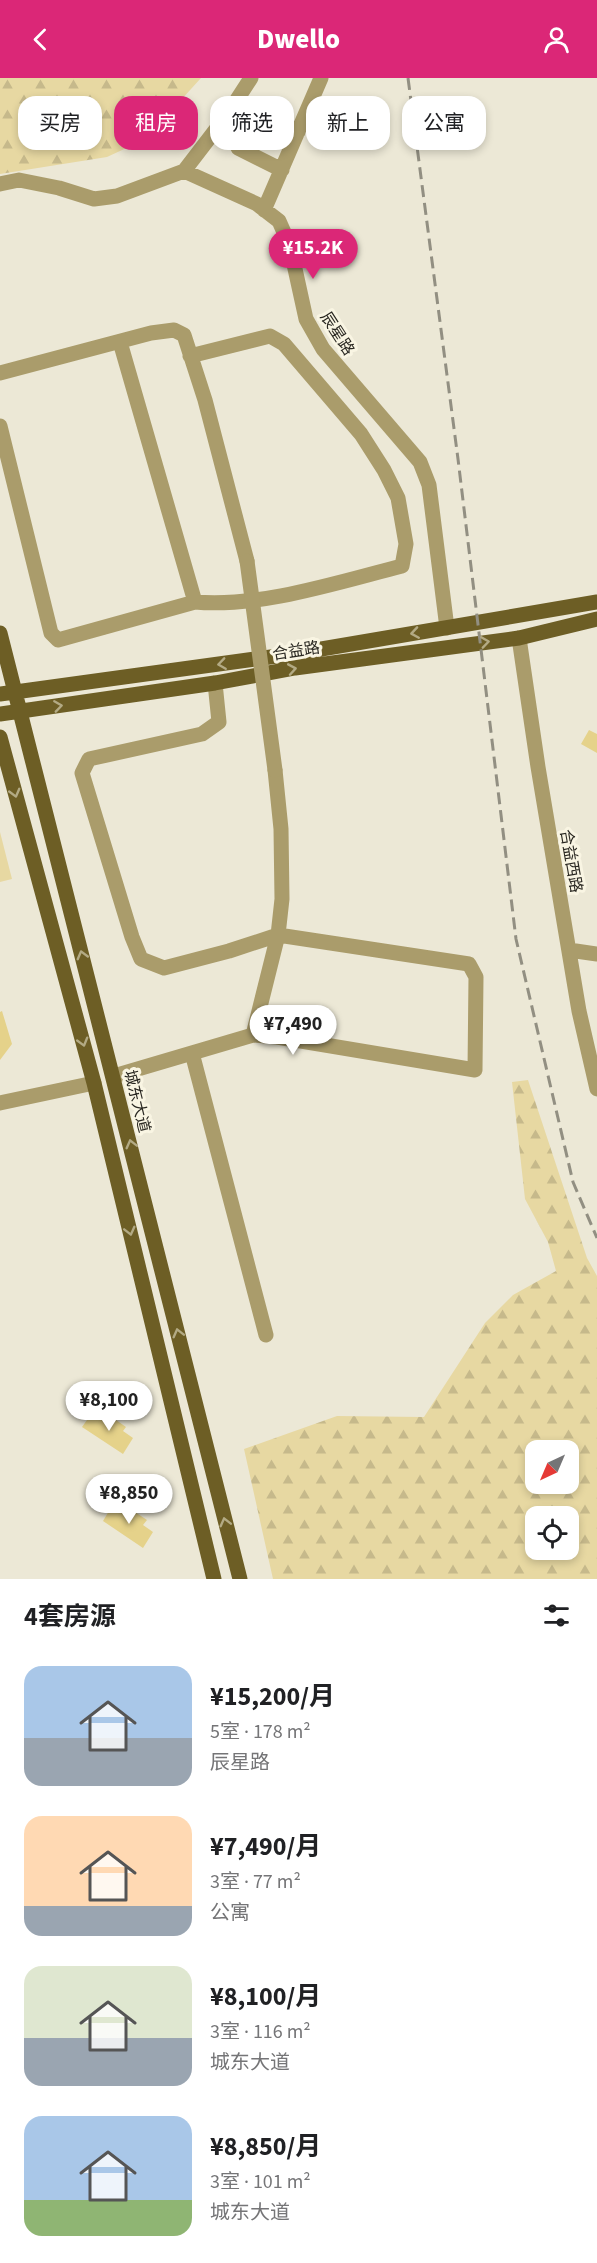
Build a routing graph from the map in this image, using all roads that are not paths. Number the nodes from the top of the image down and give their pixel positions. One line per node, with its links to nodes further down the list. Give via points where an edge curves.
1 (251, 78): 7 (street)
2 (321, 78): 4 (street)
3 (294, 130): 4 (street)
4 (298, 132): 6 (street)
5 (242, 150): 6 (street)
6 (282, 170): 9 (street)
7 (184, 171): 8 (street, via 117,196 94,199 20,180); 9 (street, 辰星路)
8 (0, 184)
9 (264, 210): 17 (street, 辰星路, via 279,221 290,246 306,319 323,350 420,462 429,485)
10 (120, 342): 11 (street, via 174,330 184,335); 12 (street); 14 (street)
11 (190, 356): 14 (street, via 270,336 284,344 361,434 384,470 398,498 406,544 402,566 296,593 217,604); 25 (street, bridge, via 247,561 281,829)
12 (0, 373)
13 (0, 426): 14 (street, via 51,633 58,639)
14 (195, 602)
15 (597, 602): 17 (main road, 合益路)
16 (597, 619): 19 (main road, 合益路)
17 (447, 628): 21 (main road, 合益路, one-way to 21)
18 (0, 633): 21 (main road, 城东大道)
19 (519, 638): 20 (main road, 合益路, one-way to 19, via 295,668); 26 (street, 合益西路)
20 (215, 683): 22 (main road, 合益路, one-way to 20); 25 (street, via 219,722 202,734 89,759 82,773 141,959 164,968)
21 (7, 694): 22 (main road, 城东大道)
22 (19, 712): 23 (main road, 合益路); 30 (main road, 城东大道, one-way to 22)
23 (0, 714)
24 (0, 737): 31 (main road, one-way to 31)
25 (278, 935): 28 (street); 28 (street, via 469,964 476,977 475,1070)
26 (569, 951): 27 (street); 32 (street, 合益西路)
27 (597, 954)
28 (253, 1035): 29 (street)
29 (192, 1053): 30 (street); 34 (street)
30 (114, 1076): 36 (main road, 城东大道, one-way to 30)
31 (94, 1083): 33 (street); 35 (main road, one-way to 35)
32 (597, 1086)
33 (0, 1103)
34 (266, 1335)
35 (214, 1579)
36 (240, 1579)

